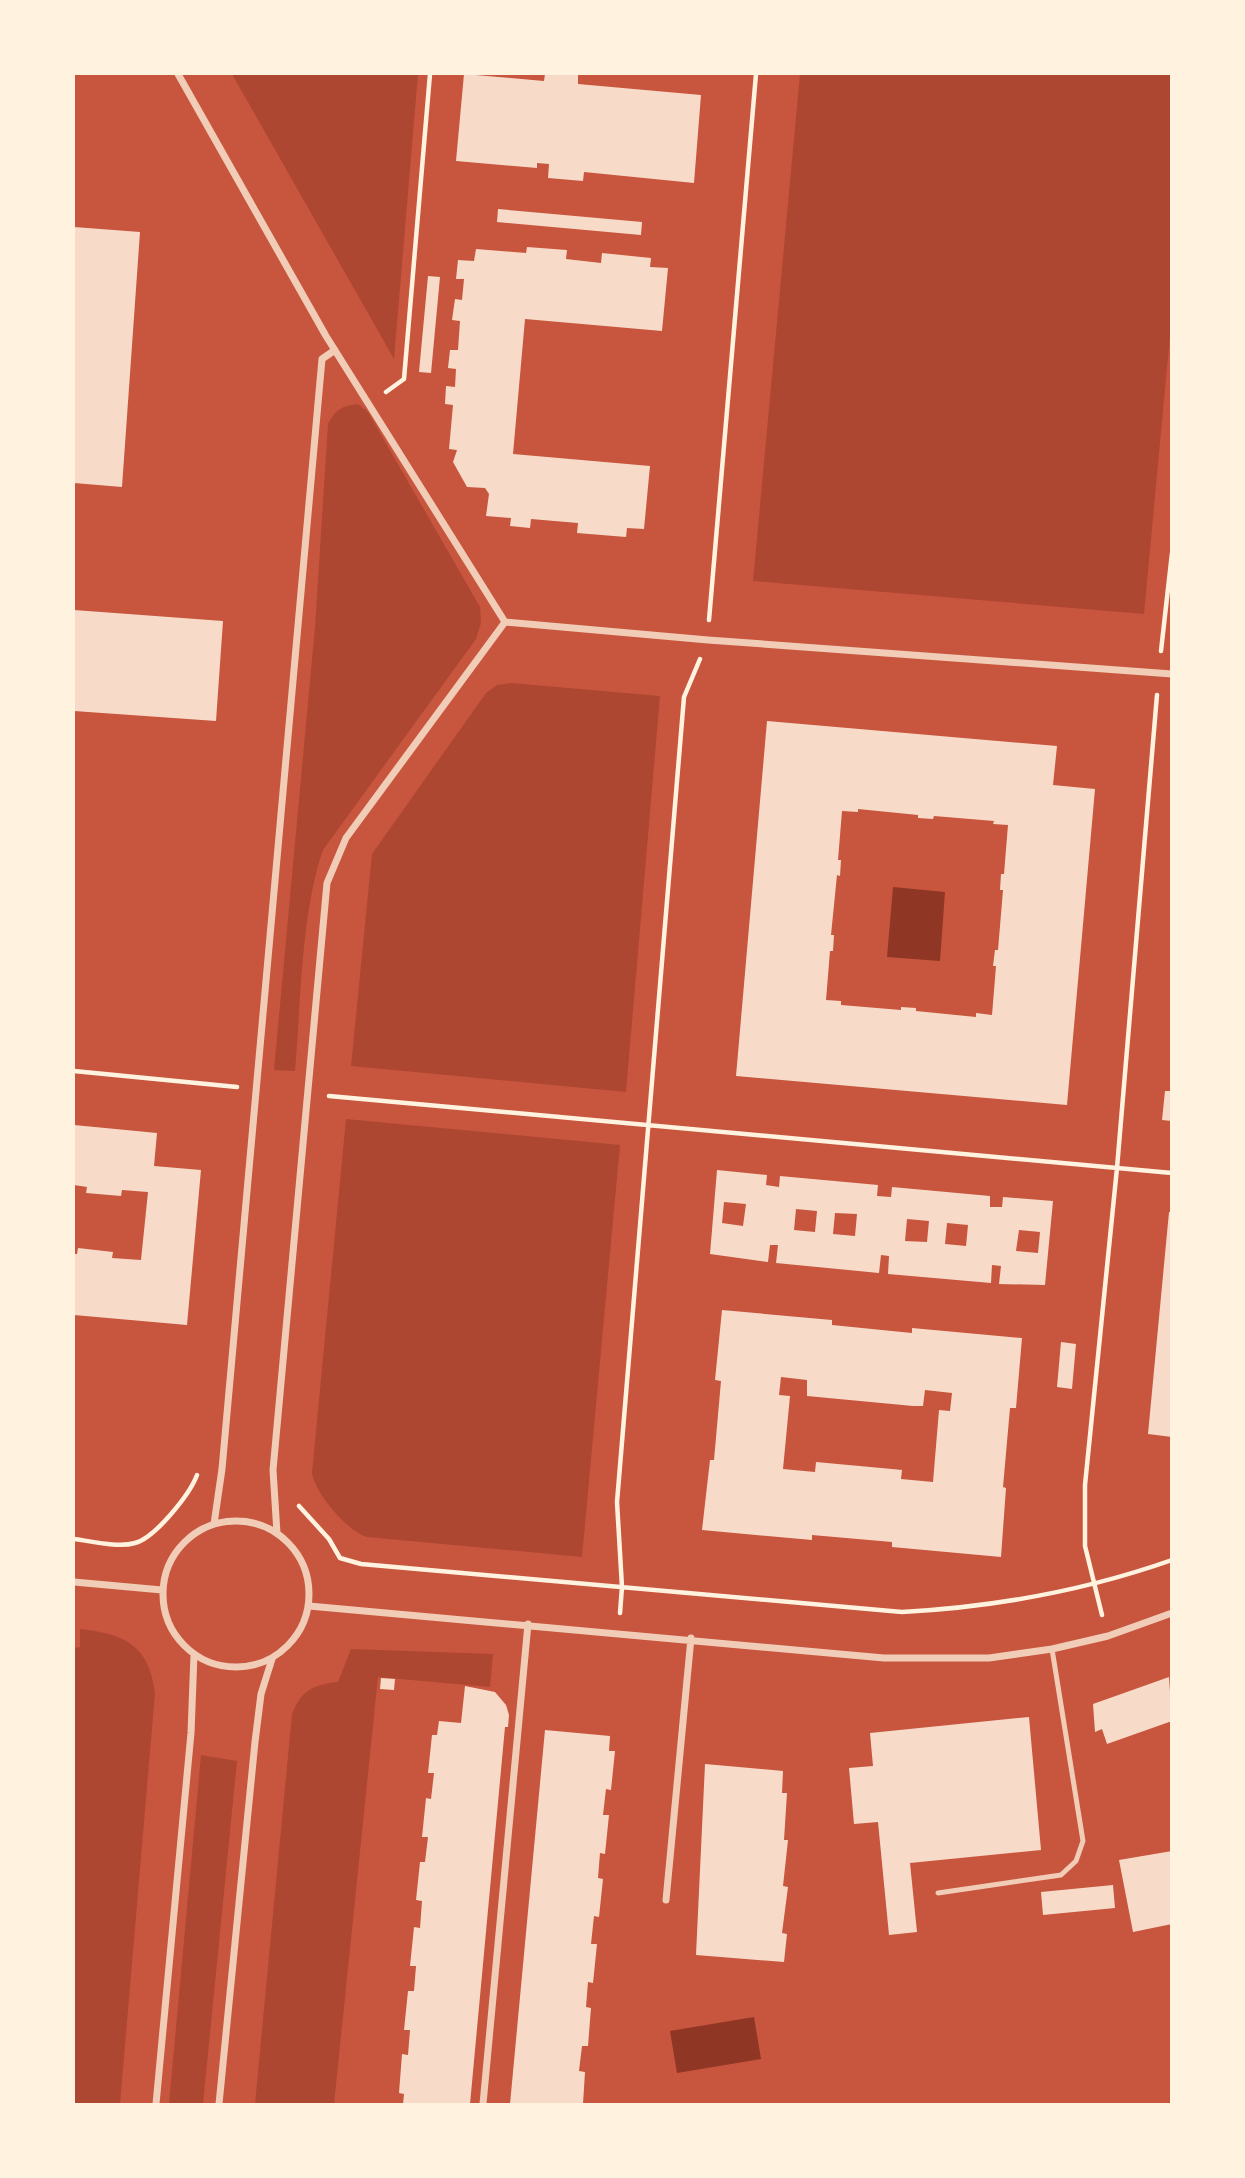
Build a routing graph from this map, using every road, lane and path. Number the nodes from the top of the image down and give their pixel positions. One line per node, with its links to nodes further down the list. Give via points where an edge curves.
1 (178, 74): 4 (street)
2 (430, 74): 5 (path, via 404,379)
3 (756, 74): 8 (path)
4 (335, 350): 5 (street); 12 (street, via 322,359)
5 (371, 403): 7 (street)
6 (1171, 553): 9 (path)
7 (505, 622): 8 (street); 13 (street, via 346,838 327,883)
8 (708, 640): 9 (street); 14 (path, via 684,697)
9 (1158, 673): 10 (street); 15 (path)
10 (1171, 674)
11 (74, 1071): 12 (path)
12 (257, 1090): 17 (street)
13 (308, 1094): 14 (path); 20 (street, via 273,1470)
14 (649, 1126): 15 (path); 25 (path, via 617,1502)
15 (1117, 1168): 16 (path); 24 (path, via 1085,1485 1085,1546)
16 (1171, 1173)
17 (222, 1469): 19 (street); 21 (path, via 200,1467 183,1502 145,1539 132,1544)
18 (297, 1502): 25 (path, via 340,1558 361,1564)
19 (214, 1524): 20 (street, via 246,1521); 26 (street, via 178,1549)
20 (277, 1533): 27 (street, via 304,1565)
21 (74, 1539)
22 (1171, 1560): 24 (path)
23 (74, 1582): 26 (street)
24 (1094, 1585): 25 (path, via 974,1608 902,1612); 31 (path)
25 (622, 1587): 30 (path)
26 (162, 1590): 34 (street, via 165,1615 176,1637)
27 (309, 1606): 29 (street); 35 (street, via 297,1636)
28 (1171, 1613): 31 (street)
29 (528, 1624): 30 (street); 40 (street)
30 (618, 1632): 32 (street)
31 (1108, 1636): 33 (street)
32 (691, 1638): 33 (street, via 884,1658 989,1658); 37 (street)
33 (1052, 1649): 36 (lane, via 1083,1841 1076,1861 1061,1875)
34 (194, 1655): 35 (street, via 232,1668); 38 (street, via 191,1733)
35 (272, 1659): 39 (street, via 261,1694 255,1742)
36 (938, 1893)
37 (666, 1900)
38 (156, 2105)
39 (219, 2105)
40 (483, 2105)

